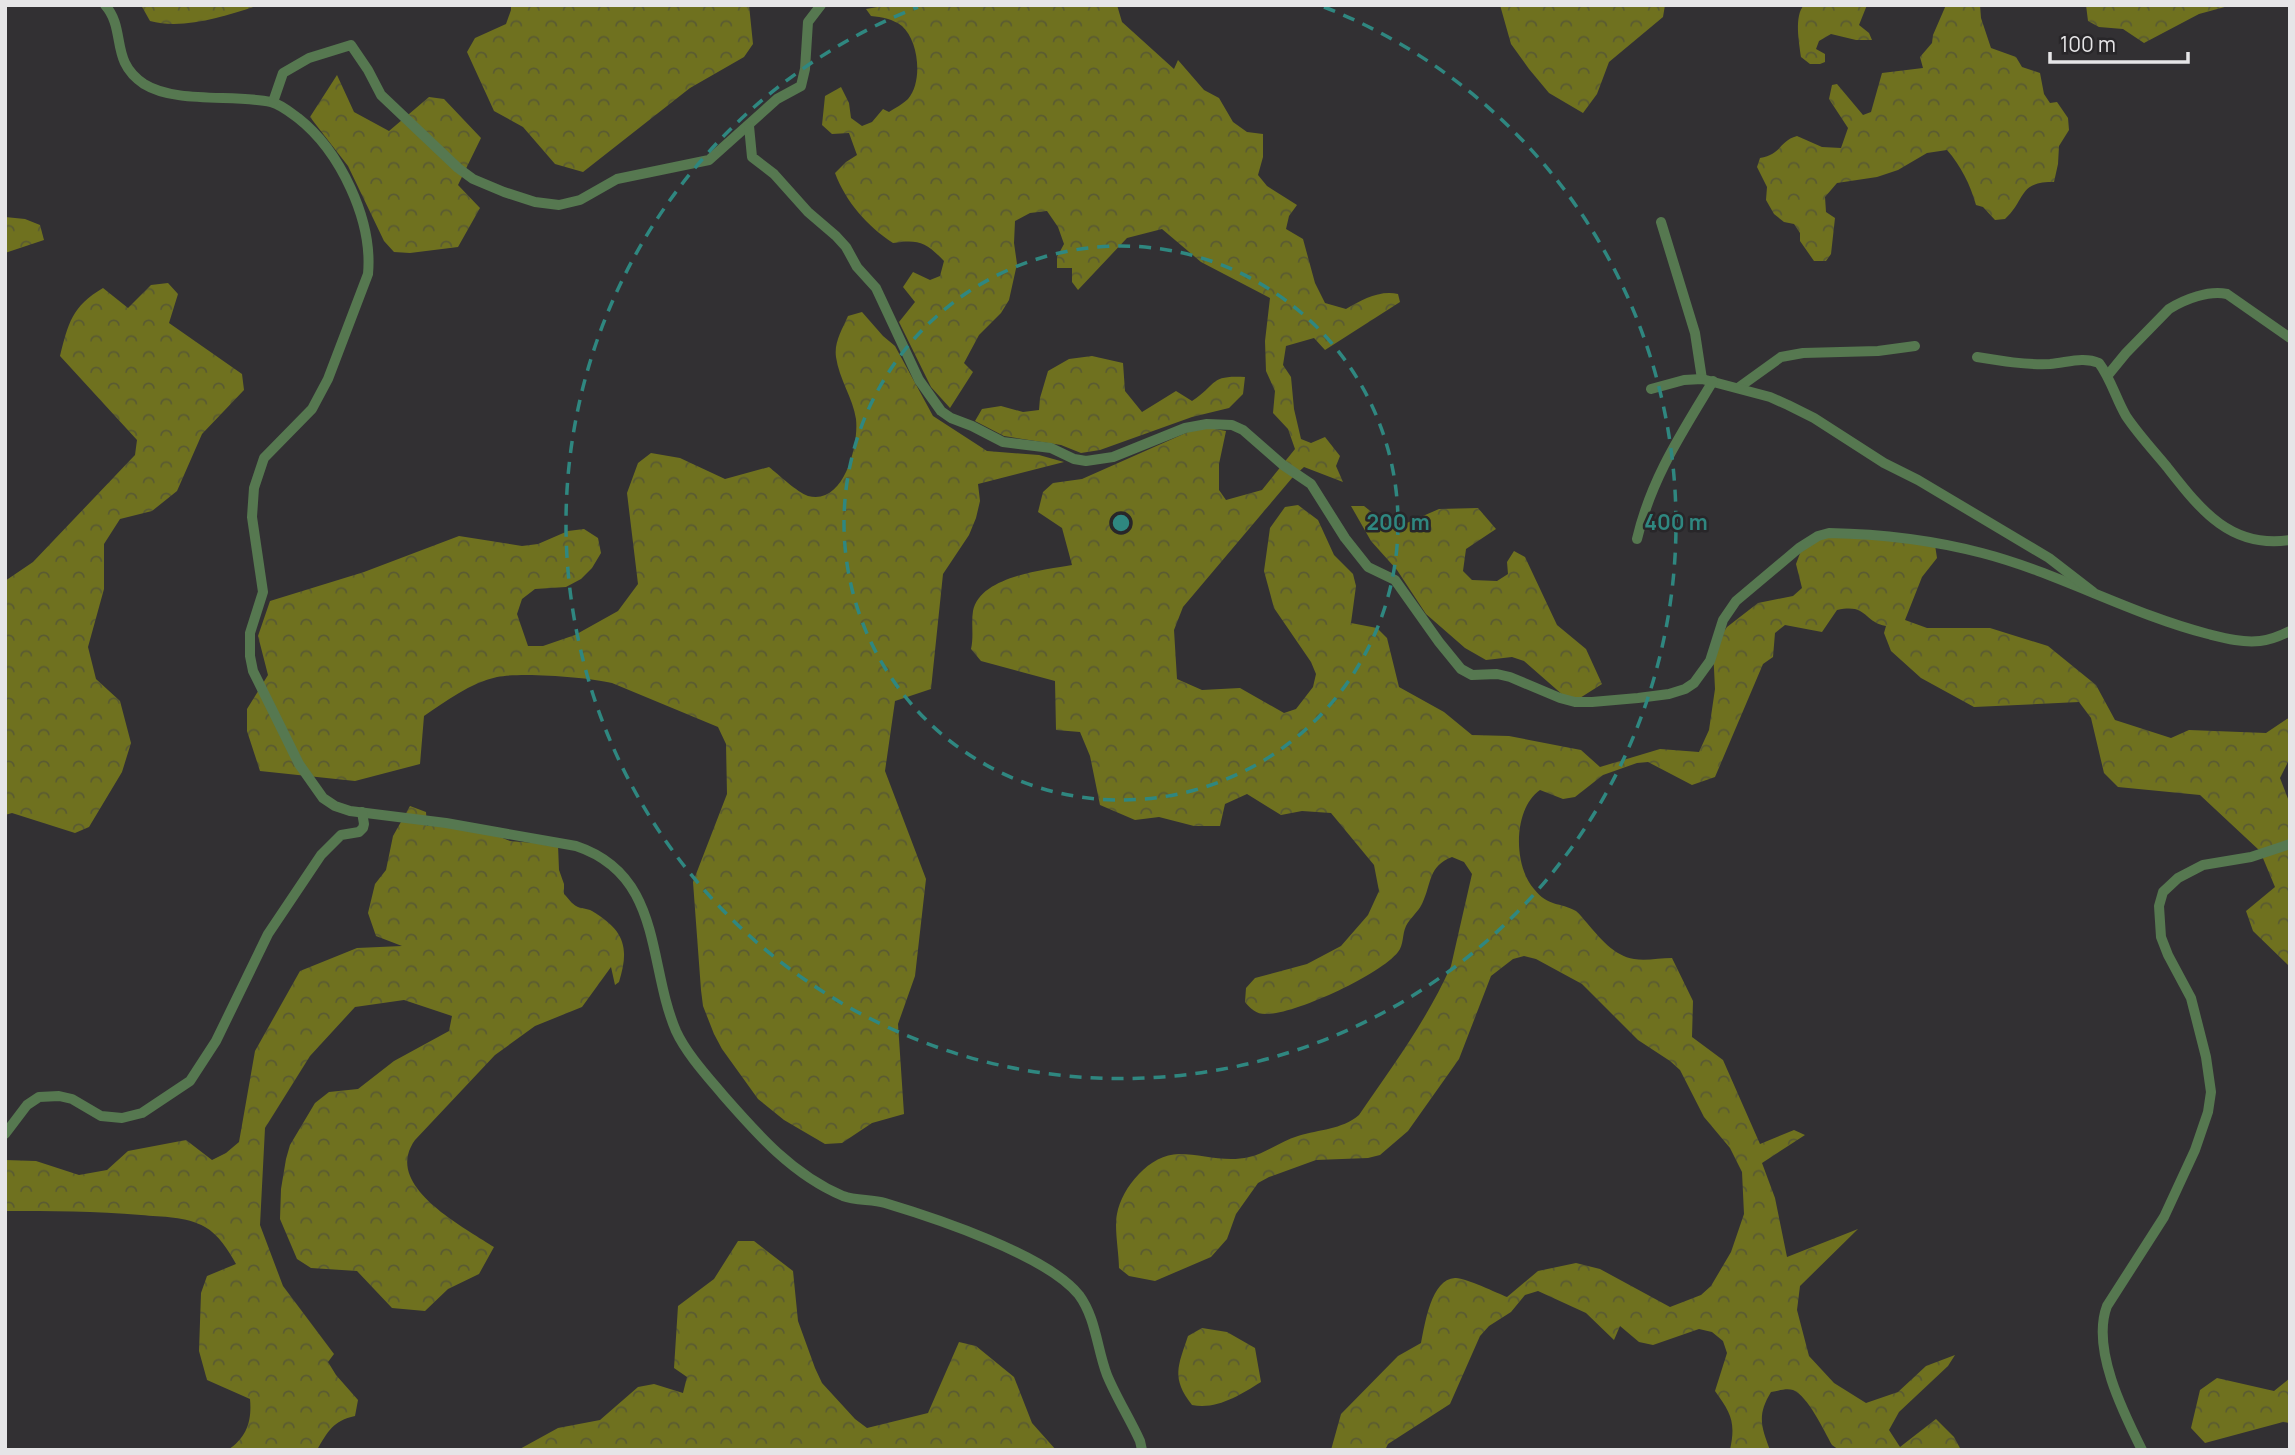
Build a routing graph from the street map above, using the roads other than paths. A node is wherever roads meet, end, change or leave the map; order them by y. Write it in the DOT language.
graph roads {
  1 [pos="105,5"];
  2 [pos="821,5"];
  3 [pos="273,102"];
  4 [pos="749,126"];
  5 [pos="1661,222"];
  6 [pos="2290,338"];
  7 [pos="1915,346"];
  8 [pos="1978,357"];
  9 [pos="2108,375"];
  10 [pos="1707,380"];
  11 [pos="1738,388"];
  12 [pos="1651,389"];
  13 [pos="1637,540"];
  14 [pos="2290,540"];
  15 [pos="2096,594"];
  16 [pos="2290,631"];
  17 [pos="362,812"];
  18 [pos="2290,845"];
  19 [pos="5,1133"];
  20 [pos="1142,1450"];
  21 [pos="2142,1450"];
  1 -- 3 [label="street"];
  2 -- 4 [label="street"];
  3 -- 4 [label="street"];
  3 -- 17 [label="street"];
  4 -- 15 [label="street"];
  5 -- 10 [label="street"];
  6 -- 9 [label="street"];
  7 -- 11 [label="street"];
  8 -- 9 [label="street"];
  9 -- 14 [label="street"];
  10 -- 11 [label="street"];
  10 -- 12 [label="street"];
  10 -- 13 [label="street"];
  11 -- 15 [label="street"];
  15 -- 16 [label="street"];
  17 -- 19 [label="street"];
  17 -- 20 [label="street"];
  18 -- 21 [label="street"];
}
